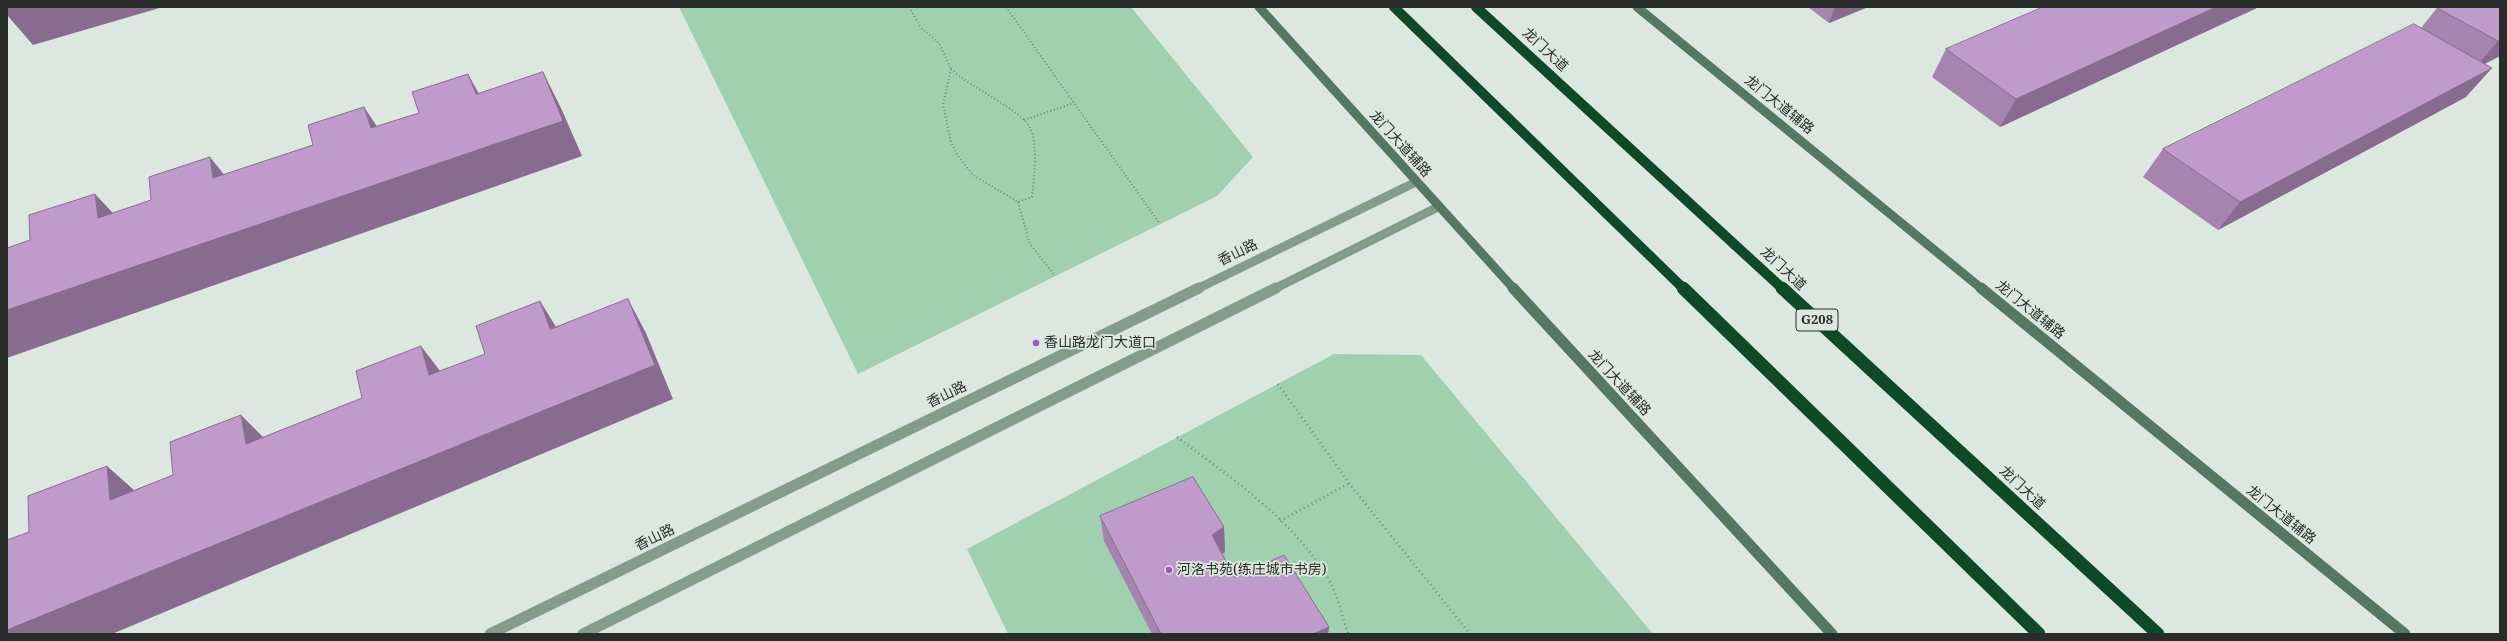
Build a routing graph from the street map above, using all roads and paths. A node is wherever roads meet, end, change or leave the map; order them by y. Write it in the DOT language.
graph roads {
  1 [pos="909,7"];
  2 [pos="1006,7"];
  3 [pos="1259,7"];
  4 [pos="1394,7"];
  5 [pos="1476,7"];
  6 [pos="1637,7"];
  7 [pos="951,69"];
  8 [pos="1074,104"];
  9 [pos="1024,120"];
  10 [pos="1416,182"];
  11 [pos="1018,202"];
  12 [pos="1438,207"];
  13 [pos="1160,224"];
  14 [pos="1055,276"];
  15 [pos="1278,384"];
  16 [pos="1177,437"];
  17 [pos="1350,483"];
  18 [pos="1280,521"];
  19 [pos="490,634"];
  20 [pos="583,634"];
  21 [pos="1348,634"];
  22 [pos="1470,634"];
  23 [pos="1832,634"];
  24 [pos="2039,634"];
  25 [pos="2158,634"];
  26 [pos="2405,634"];
  1 -- 7 [label="path"];
  2 -- 8 [label="path"];
  3 -- 10 [label="main road, 龙门大道辅路"];
  4 -- 24 [label="highway"];
  5 -- 25 [label="highway, 龙门大道 / G208"];
  6 -- 26 [label="main road, 龙门大道辅路"];
  7 -- 9 [label="path"];
  7 -- 11 [label="path"];
  8 -- 9 [label="path"];
  8 -- 13 [label="path"];
  9 -- 11 [label="path"];
  10 -- 12 [label="main road, 龙门大道辅路"];
  10 -- 19 [label="street, 香山路"];
  11 -- 14 [label="path"];
  12 -- 20 [label="street"];
  12 -- 23 [label="main road, 龙门大道辅路"];
  15 -- 17 [label="path"];
  16 -- 18 [label="path"];
  17 -- 18 [label="path"];
  17 -- 22 [label="path"];
  18 -- 21 [label="path"];
}
